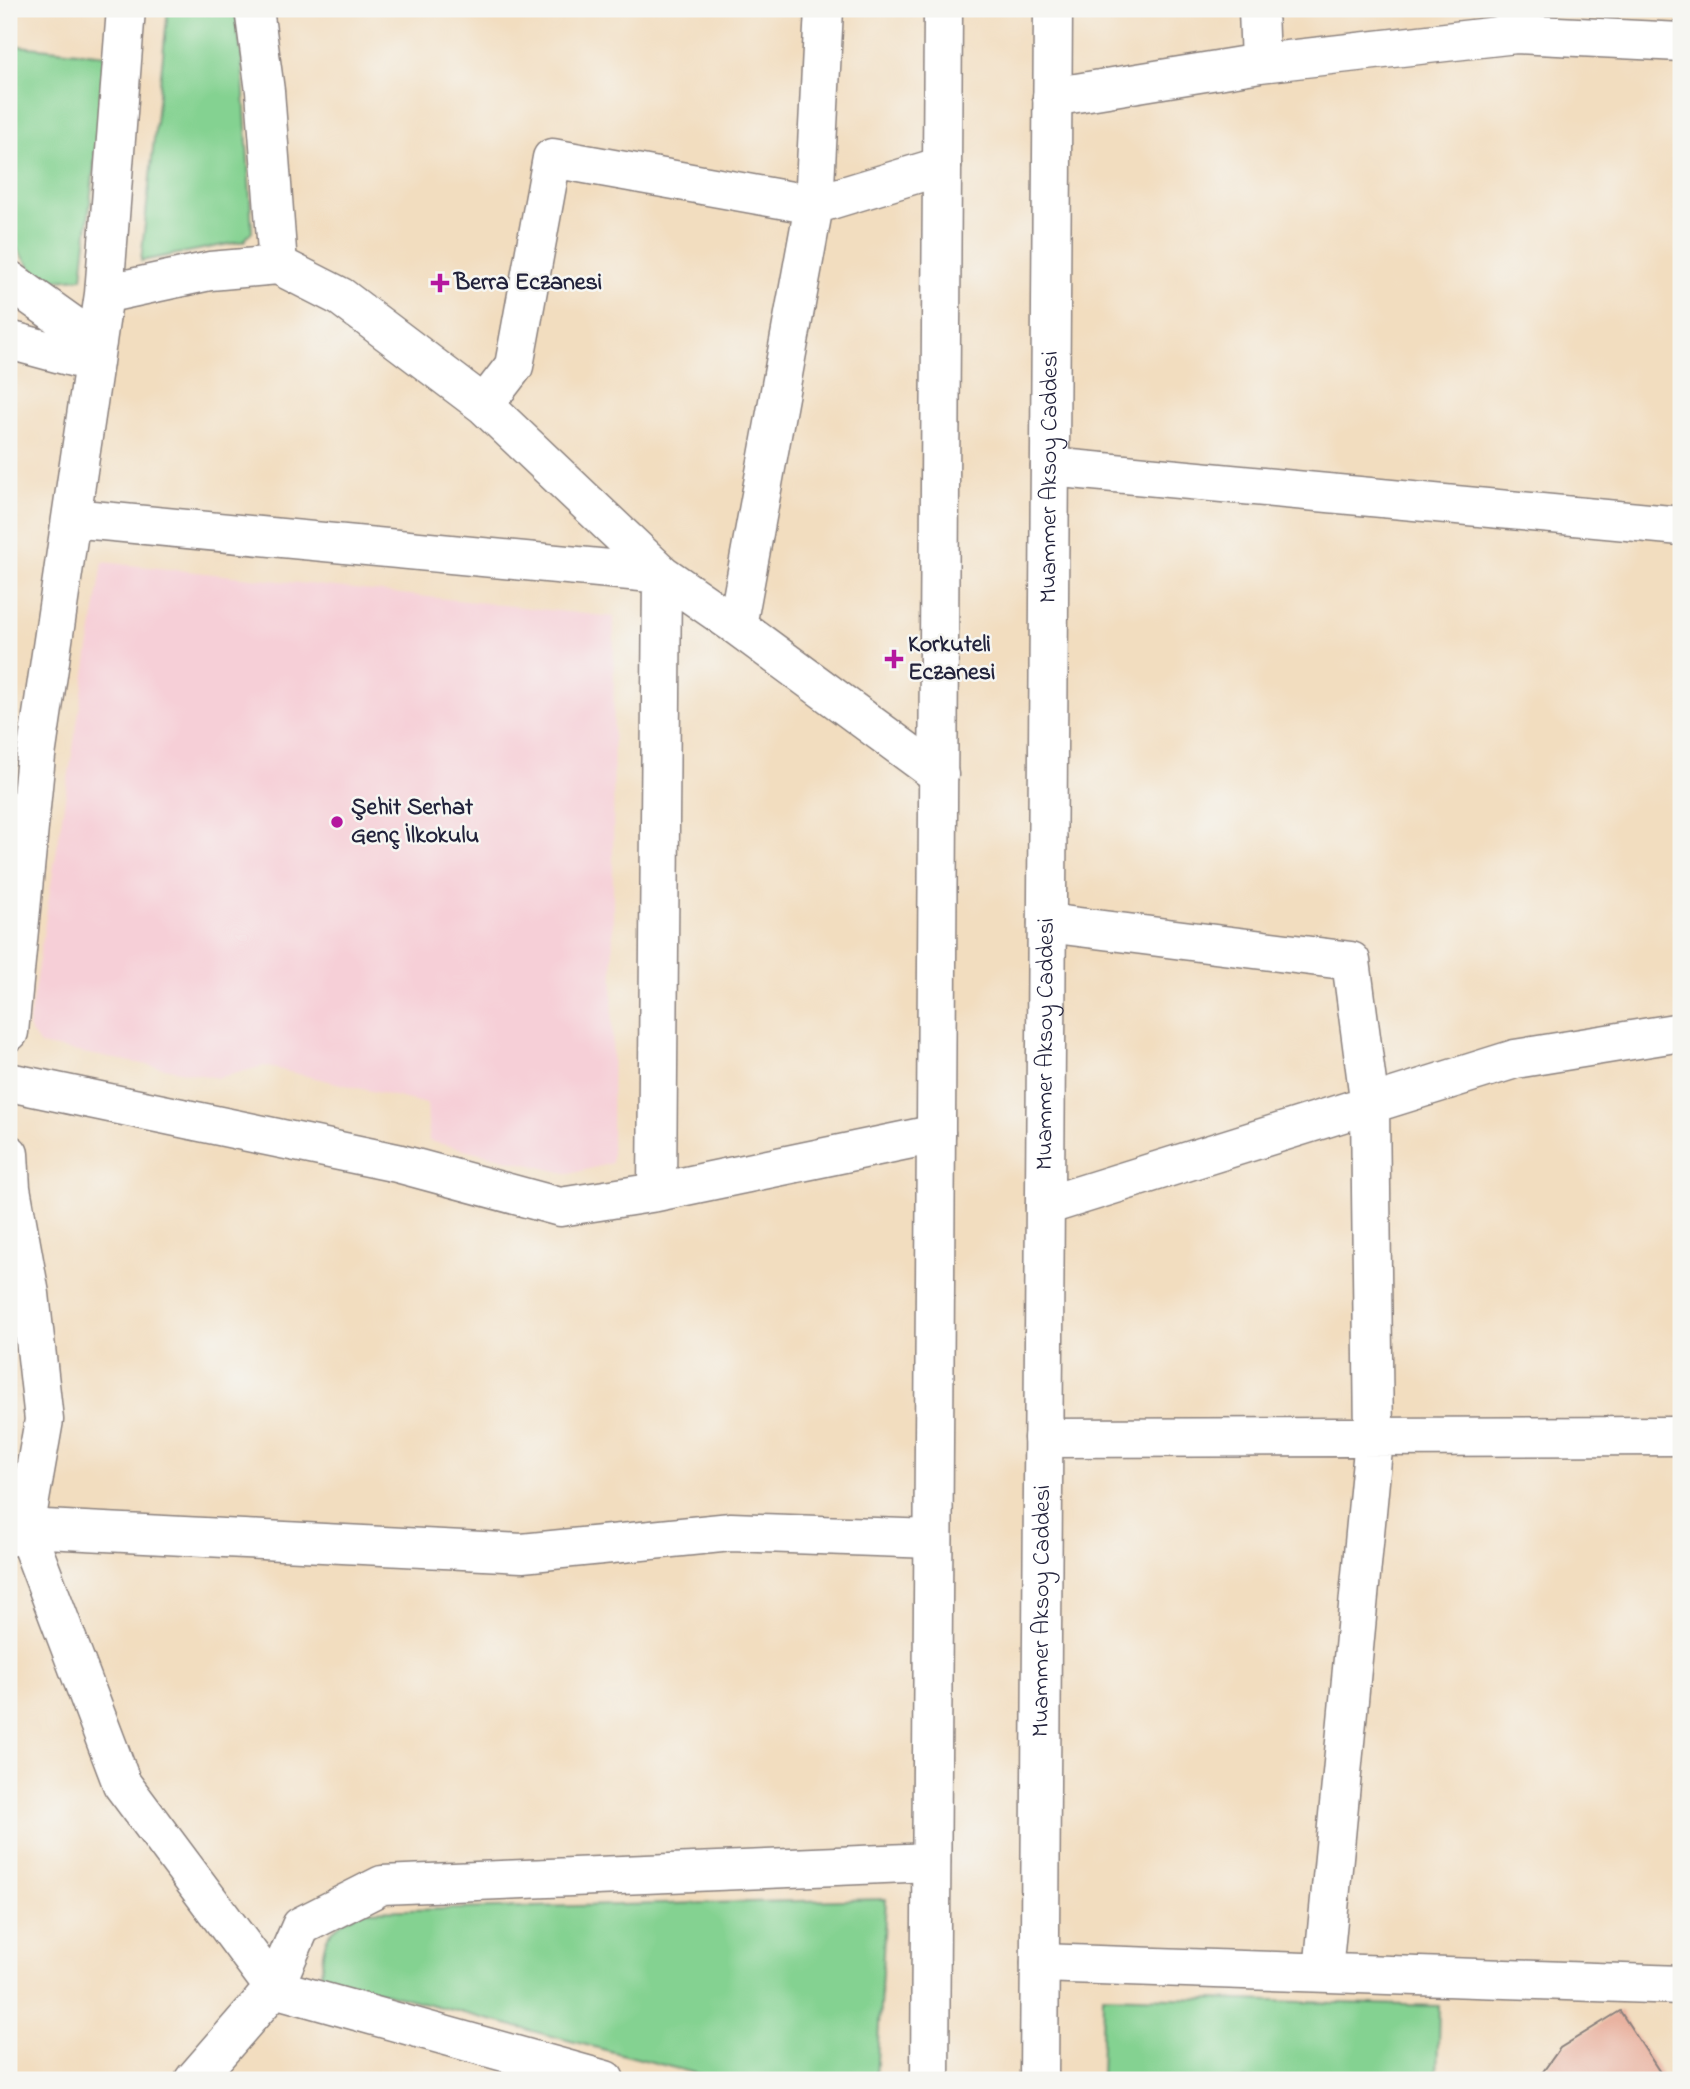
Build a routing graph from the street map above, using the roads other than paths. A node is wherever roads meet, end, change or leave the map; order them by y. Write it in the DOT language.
graph roads {
  1 [pos="126,9"];
  2 [pos="254,9"];
  3 [pos="824,9"];
  4 [pos="943,9"];
  5 [pos="1053,9"];
  6 [pos="1258,9"];
  7 [pos="1515,22"];
  8 [pos="1681,43"];
  9 [pos="1260,63"];
  10 [pos="1052,97"];
  11 [pos="942,166"];
  12 [pos="814,205"];
  13 [pos="278,265"];
  14 [pos="9,280"];
  15 [pos="104,294"];
  16 [pos="9,340"];
  17 [pos="95,353"];
  18 [pos="484,405"];
  19 [pos="1050,467"];
  20 [pos="71,518"];
  21 [pos="1681,526"];
  22 [pos="662,574"];
  23 [pos="737,626"];
  24 [pos="22,756"];
  25 [pos="939,775"];
  26 [pos="1047,923"];
  27 [pos="9,1032"];
  28 [pos="1681,1032"];
  29 [pos="9,1082"];
  30 [pos="1370,1106"];
  31 [pos="936,1134"];
  32 [pos="9,1154"];
  33 [pos="657,1192"];
  34 [pos="1045,1206"];
  35 [pos="1681,1436"];
  36 [pos="1044,1438"];
  37 [pos="1374,1438"];
  38 [pos="14,1529"];
  39 [pos="933,1539"];
  40 [pos="931,1863"];
  41 [pos="1040,1963"];
  42 [pos="1323,1972"];
  43 [pos="1681,1985"];
  44 [pos="274,1988"];
  45 [pos="194,2080"];
  46 [pos="605,2080"];
  47 [pos="930,2080"];
  48 [pos="1039,2080"];
  1 -- 15 [label="street"];
  2 -- 13 [label="street"];
  3 -- 12 [label="street"];
  4 -- 11 [label="street"];
  5 -- 10 [label="street, Muammer Aksoy Caddesi"];
  6 -- 9 [label="street"];
  7 -- 8 [label="street"];
  7 -- 9 [label="street"];
  9 -- 10 [label="street"];
  10 -- 19 [label="street, Muammer Aksoy Caddesi"];
  11 -- 12 [label="street"];
  11 -- 25 [label="street"];
  12 -- 18 [label="street"];
  12 -- 23 [label="street"];
  13 -- 15 [label="street"];
  13 -- 18 [label="street"];
  14 -- 17 [label="street"];
  15 -- 17 [label="street"];
  16 -- 17 [label="street"];
  17 -- 20 [label="street"];
  18 -- 22 [label="street"];
  19 -- 21 [label="street"];
  19 -- 26 [label="street, Muammer Aksoy Caddesi"];
  20 -- 22 [label="street"];
  20 -- 24 [label="street"];
  22 -- 23 [label="street"];
  22 -- 33 [label="street"];
  23 -- 25 [label="street"];
  24 -- 27 [label="street"];
  25 -- 31 [label="street"];
  26 -- 30 [label="street"];
  26 -- 34 [label="street, Muammer Aksoy Caddesi"];
  28 -- 30 [label="street"];
  29 -- 33 [label="street"];
  30 -- 34 [label="street"];
  30 -- 37 [label="street"];
  31 -- 33 [label="street"];
  31 -- 39 [label="street"];
  32 -- 38 [label="street"];
  34 -- 36 [label="street, Muammer Aksoy Caddesi"];
  35 -- 37 [label="street"];
  36 -- 37 [label="street"];
  36 -- 41 [label="street, Muammer Aksoy Caddesi"];
  37 -- 42 [label="street"];
  38 -- 39 [label="street"];
  38 -- 44 [label="street"];
  39 -- 40 [label="street"];
  40 -- 44 [label="street"];
  40 -- 47 [label="street"];
  41 -- 42 [label="street"];
  41 -- 48 [label="street, Muammer Aksoy Caddesi"];
  42 -- 43 [label="street"];
  44 -- 45 [label="street"];
  44 -- 46 [label="street"];
}
